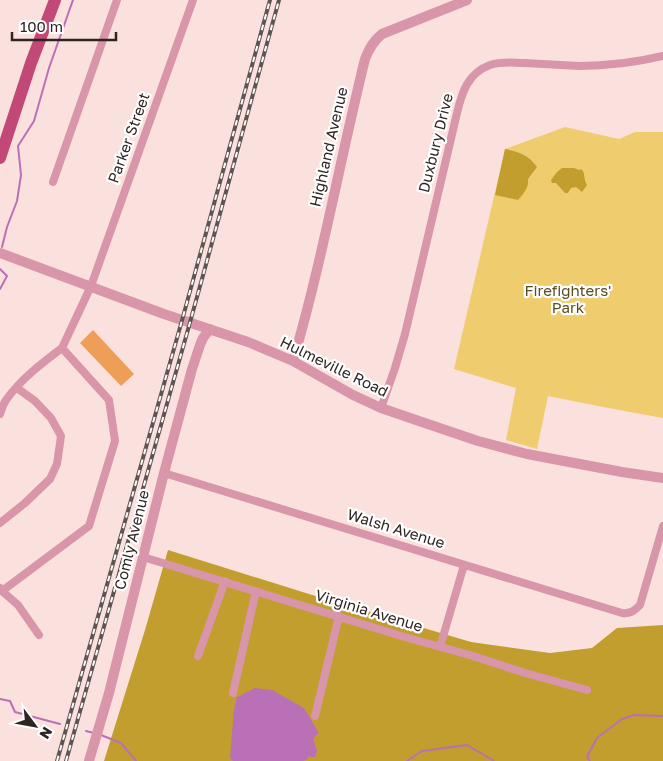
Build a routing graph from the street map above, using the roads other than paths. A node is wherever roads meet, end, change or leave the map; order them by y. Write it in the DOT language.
graph roads {
  1 [pos="55,0"];
  2 [pos="117,0"];
  3 [pos="193,0"];
  4 [pos="467,0"];
  5 [pos="663,56"];
  6 [pos="0,158"];
  7 [pos="52,182"];
  8 [pos="0,253"];
  9 [pos="91,286"];
  10 [pos="210,329"];
  11 [pos="62,348"];
  12 [pos="293,361"];
  13 [pos="17,388"];
  14 [pos="381,408"];
  15 [pos="0,414"];
  16 [pos="164,473"];
  17 [pos="663,478"];
  18 [pos="0,523"];
  19 [pos="663,526"];
  20 [pos="143,557"];
  21 [pos="464,565"];
  22 [pos="225,581"];
  23 [pos="1,589"];
  24 [pos="256,591"];
  25 [pos="339,616"];
  26 [pos="39,635"];
  27 [pos="440,647"];
  28 [pos="198,656"];
  29 [pos="587,690"];
  30 [pos="233,693"];
  31 [pos="315,716"];
  32 [pos="89,761"];
  1 -- 6 [label="main road"];
  2 -- 7 [label="street"];
  3 -- 9 [label="street, Parker Street"];
  4 -- 12 [label="street, Highland Avenue"];
  5 -- 14 [label="street, Duxbury Drive"];
  8 -- 9 [label="street, Hulmeville Road"];
  9 -- 10 [label="street, Hulmeville Road"];
  9 -- 11 [label="street, Parker Street"];
  10 -- 12 [label="street, Hulmeville Road"];
  10 -- 16 [label="street, Comly Avenue"];
  11 -- 13 [label="street"];
  11 -- 23 [label="street"];
  12 -- 14 [label="street, Hulmeville Road"];
  13 -- 15 [label="street"];
  13 -- 18 [label="street"];
  14 -- 17 [label="street, Hulmeville Road"];
  16 -- 20 [label="street, Comly Avenue"];
  16 -- 21 [label="street, Walsh Avenue"];
  19 -- 21 [label="street, Walsh Avenue"];
  20 -- 22 [label="street, Virginia Avenue"];
  20 -- 32 [label="street, Comly Avenue"];
  21 -- 27 [label="street"];
  22 -- 24 [label="street, Virginia Avenue"];
  22 -- 28 [label="street"];
  23 -- 26 [label="street"];
  24 -- 25 [label="street, Virginia Avenue"];
  24 -- 30 [label="street"];
  25 -- 27 [label="street, Virginia Avenue"];
  25 -- 31 [label="street"];
  27 -- 29 [label="street, Virginia Avenue"];
}
